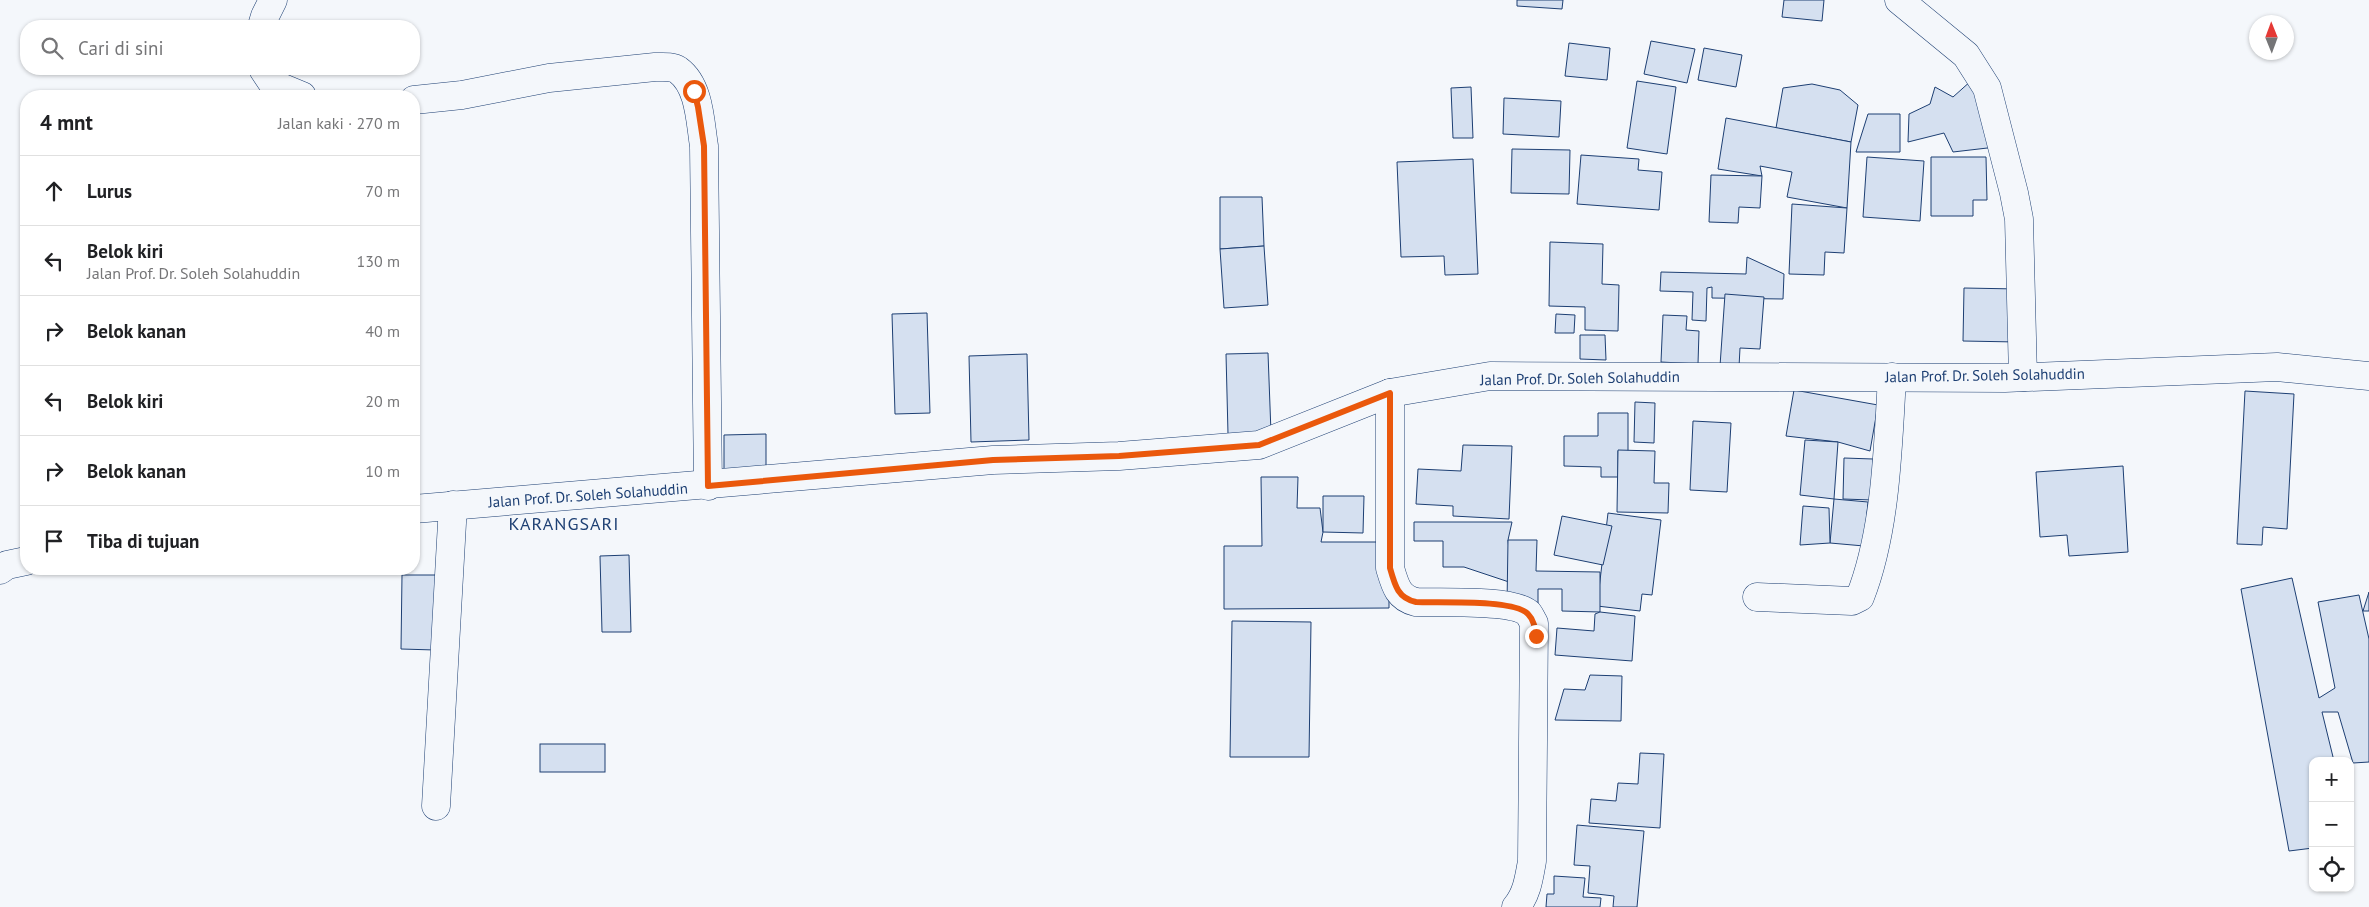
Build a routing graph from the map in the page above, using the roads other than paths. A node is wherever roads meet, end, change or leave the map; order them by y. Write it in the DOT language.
graph roads {
  1 [pos="273,0"];
  2 [pos="1899,0"];
  3 [pos="264,20"];
  4 [pos="267,75"];
  5 [pos="288,90"];
  6 [pos="420,99"];
  7 [pos="2369,376"];
  8 [pos="1892,377"];
  9 [pos="2023,377"];
  10 [pos="1390,393"];
  11 [pos="708,486"];
  12 [pos="453,505"];
  13 [pos="420,508"];
  14 [pos="20,562"];
  15 [pos="0,570"];
  16 [pos="1757,597"];
  17 [pos="436,806"];
  18 [pos="1516,907"];
  1 -- 3 [label="street"];
  2 -- 9 [label="street"];
  4 -- 5 [label="street"];
  6 -- 11 [label="street"];
  7 -- 9 [label="street, Jalan Prof. Dr. Soleh Solahuddin"];
  8 -- 9 [label="street, Jalan Prof. Dr. Soleh Solahuddin"];
  8 -- 10 [label="street, Jalan Prof. Dr. Soleh Solahuddin"];
  8 -- 16 [label="street"];
  10 -- 11 [label="street, Jalan Prof. Dr. Soleh Solahuddin"];
  10 -- 18 [label="street"];
  11 -- 12 [label="street, Jalan Prof. Dr. Soleh Solahuddin"];
  12 -- 13 [label="street, Jalan Prof. Dr. Soleh Solahuddin"];
  12 -- 17 [label="street"];
  14 -- 15 [label="street"];
}
